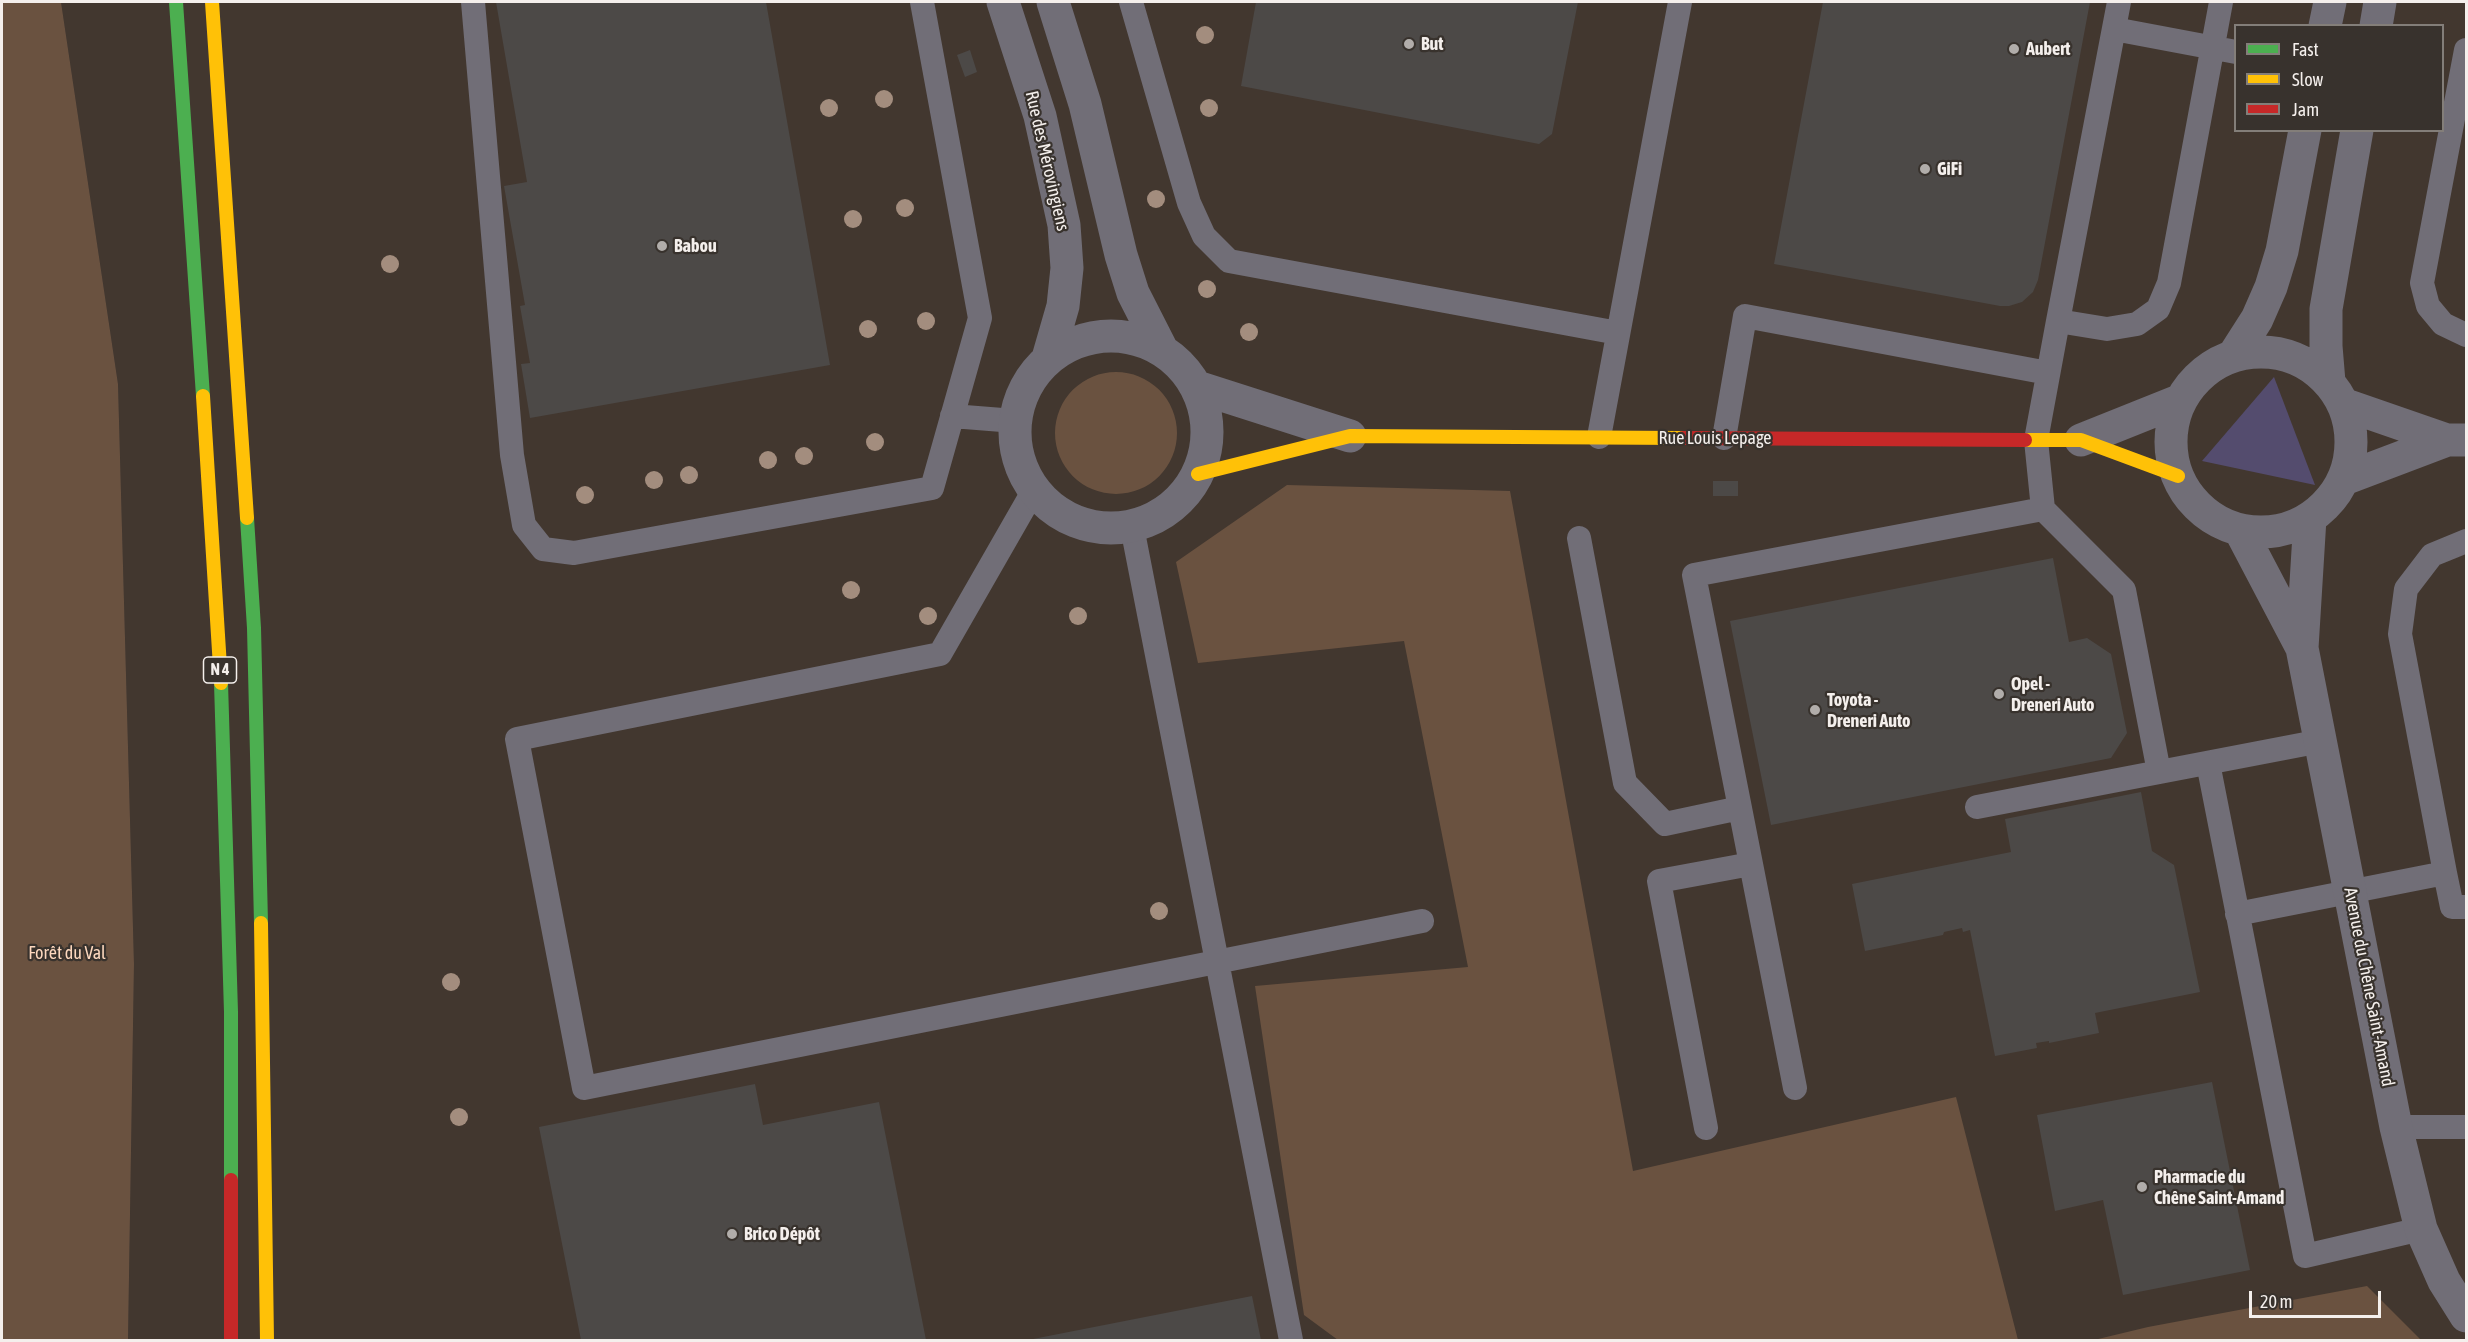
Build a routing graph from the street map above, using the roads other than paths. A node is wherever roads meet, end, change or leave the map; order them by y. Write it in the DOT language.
graph roads {
  1 [pos="176,2"];
  2 [pos="212,2"];
  3 [pos="473,2"];
  4 [pos="922,2"];
  5 [pos="1003,2"];
  6 [pos="1053,2"];
  7 [pos="1131,2"];
  8 [pos="1680,2"];
  9 [pos="2119,2"];
  10 [pos="2221,2"];
  11 [pos="2330,2"];
  12 [pos="2380,2"];
  13 [pos="2325,24"];
  14 [pos="2376,24"];
  15 [pos="2114,29"];
  16 [pos="2224,50"];
  17 [pos="2466,50"];
  18 [pos="2456,87"];
  19 [pos="2305,132"];
  20 [pos="2356,132"];
  21 [pos="2058,321"];
  22 [pos="1618,333"];
  23 [pos="2466,335"];
  24 [pos="1162,350"];
  25 [pos="2234,355"];
  26 [pos="1048,358"];
  27 [pos="2049,373"];
  28 [pos="1197,387"];
  29 [pos="2336,393"];
  30 [pos="2181,400"];
  31 [pos="952,416"];
  32 [pos="1015,421"];
  33 [pos="1350,436"];
  34 [pos="1599,437"];
  35 [pos="1724,438"];
  36 [pos="2036,440"];
  37 [pos="2081,440"];
  38 [pos="2457,440"];
  39 [pos="1198,474"];
  40 [pos="2178,476"];
  41 [pos="2344,479"];
  42 [pos="1034,490"];
  43 [pos="2043,509"];
  44 [pos="2310,518"];
  45 [pos="1132,527"];
  46 [pos="2240,530"];
  47 [pos="1578,538"];
  48 [pos="2466,542"];
  49 [pos="2302,648"];
  50 [pos="2321,741"];
  51 [pos="2208,763"];
  52 [pos="2160,772"];
  53 [pos="1977,807"];
  54 [pos="1740,808"];
  55 [pos="1751,864"];
  56 [pos="2445,873"];
  57 [pos="2351,892"];
  58 [pos="2466,907"];
  59 [pos="2237,914"];
  60 [pos="1422,921"];
  61 [pos="1217,963"];
  62 [pos="1795,1088"];
  63 [pos="2396,1127"];
  64 [pos="2466,1127"];
  65 [pos="1706,1128"];
  66 [pos="2421,1229"];
  67 [pos="2466,1316"];
  68 [pos="231,1341"];
  69 [pos="267,1341"];
  70 [pos="1291,1341"];
  1 -- 68 [label="main road, N 4"];
  2 -- 69 [label="main road, N 4"];
  3 -- 31 [label="lane"];
  4 -- 31 [label="lane"];
  5 -- 26 [label="street, Rue des Mérovingiens"];
  6 -- 24 [label="street"];
  7 -- 22 [label="lane"];
  8 -- 22 [label="lane"];
  9 -- 15 [label="lane"];
  10 -- 16 [label="lane"];
  11 -- 13 [label="street"];
  12 -- 14 [label="street"];
  15 -- 16 [label="lane"];
  15 -- 21 [label="lane"];
  16 -- 21 [label="lane"];
  17 -- 18 [label="lane"];
  18 -- 23 [label="lane"];
  19 -- 25 [label="street"];
  20 -- 29 [label="street"];
  21 -- 27 [label="lane"];
  22 -- 34 [label="lane"];
  24 -- 26 [label="street"];
  24 -- 28 [label="street"];
  25 -- 29 [label="street"];
  25 -- 30 [label="street"];
  26 -- 32 [label="street"];
  27 -- 35 [label="lane"];
  27 -- 36 [label="lane"];
  28 -- 33 [label="street, Rue Louis Lepage"];
  28 -- 39 [label="street"];
  29 -- 38 [label="street"];
  29 -- 41 [label="street"];
  30 -- 37 [label="street, Rue Louis Lepage"];
  30 -- 40 [label="street"];
  31 -- 32 [label="lane"];
  32 -- 42 [label="street"];
  33 -- 34 [label="main road, Rue Louis Lepage"];
  33 -- 39 [label="main road, Rue Louis Lepage"];
  34 -- 35 [label="main road, Rue Louis Lepage"];
  35 -- 36 [label="main road, Rue Louis Lepage"];
  36 -- 37 [label="main road, Rue Louis Lepage"];
  36 -- 43 [label="lane"];
  37 -- 40 [label="main road, Rue Louis Lepage"];
  38 -- 41 [label="street"];
  39 -- 45 [label="street"];
  40 -- 46 [label="street"];
  41 -- 44 [label="street"];
  42 -- 45 [label="street"];
  42 -- 61 [label="lane"];
  43 -- 52 [label="lane"];
  43 -- 54 [label="lane"];
  44 -- 46 [label="street"];
  44 -- 49 [label="street, Avenue du Chêne Saint-Amand"];
  45 -- 61 [label="lane"];
  46 -- 49 [label="street, Avenue du Chêne Saint-Amand"];
  47 -- 54 [label="lane"];
  48 -- 56 [label="lane"];
  49 -- 50 [label="street, Avenue du Chêne Saint-Amand"];
  50 -- 51 [label="lane"];
  50 -- 57 [label="street, Avenue du Chêne Saint-Amand"];
  51 -- 52 [label="lane"];
  51 -- 59 [label="lane"];
  52 -- 53 [label="lane"];
  54 -- 55 [label="lane"];
  55 -- 62 [label="lane"];
  55 -- 65 [label="lane"];
  56 -- 57 [label="lane"];
  56 -- 58 [label="lane"];
  57 -- 59 [label="lane"];
  57 -- 63 [label="street, Avenue du Chêne Saint-Amand"];
  59 -- 66 [label="lane"];
  60 -- 61 [label="lane"];
  61 -- 70 [label="lane"];
  63 -- 64 [label="lane"];
  63 -- 66 [label="street, Avenue du Chêne Saint-Amand"];
  66 -- 67 [label="street, Avenue du Chêne Saint-Amand"];
}
